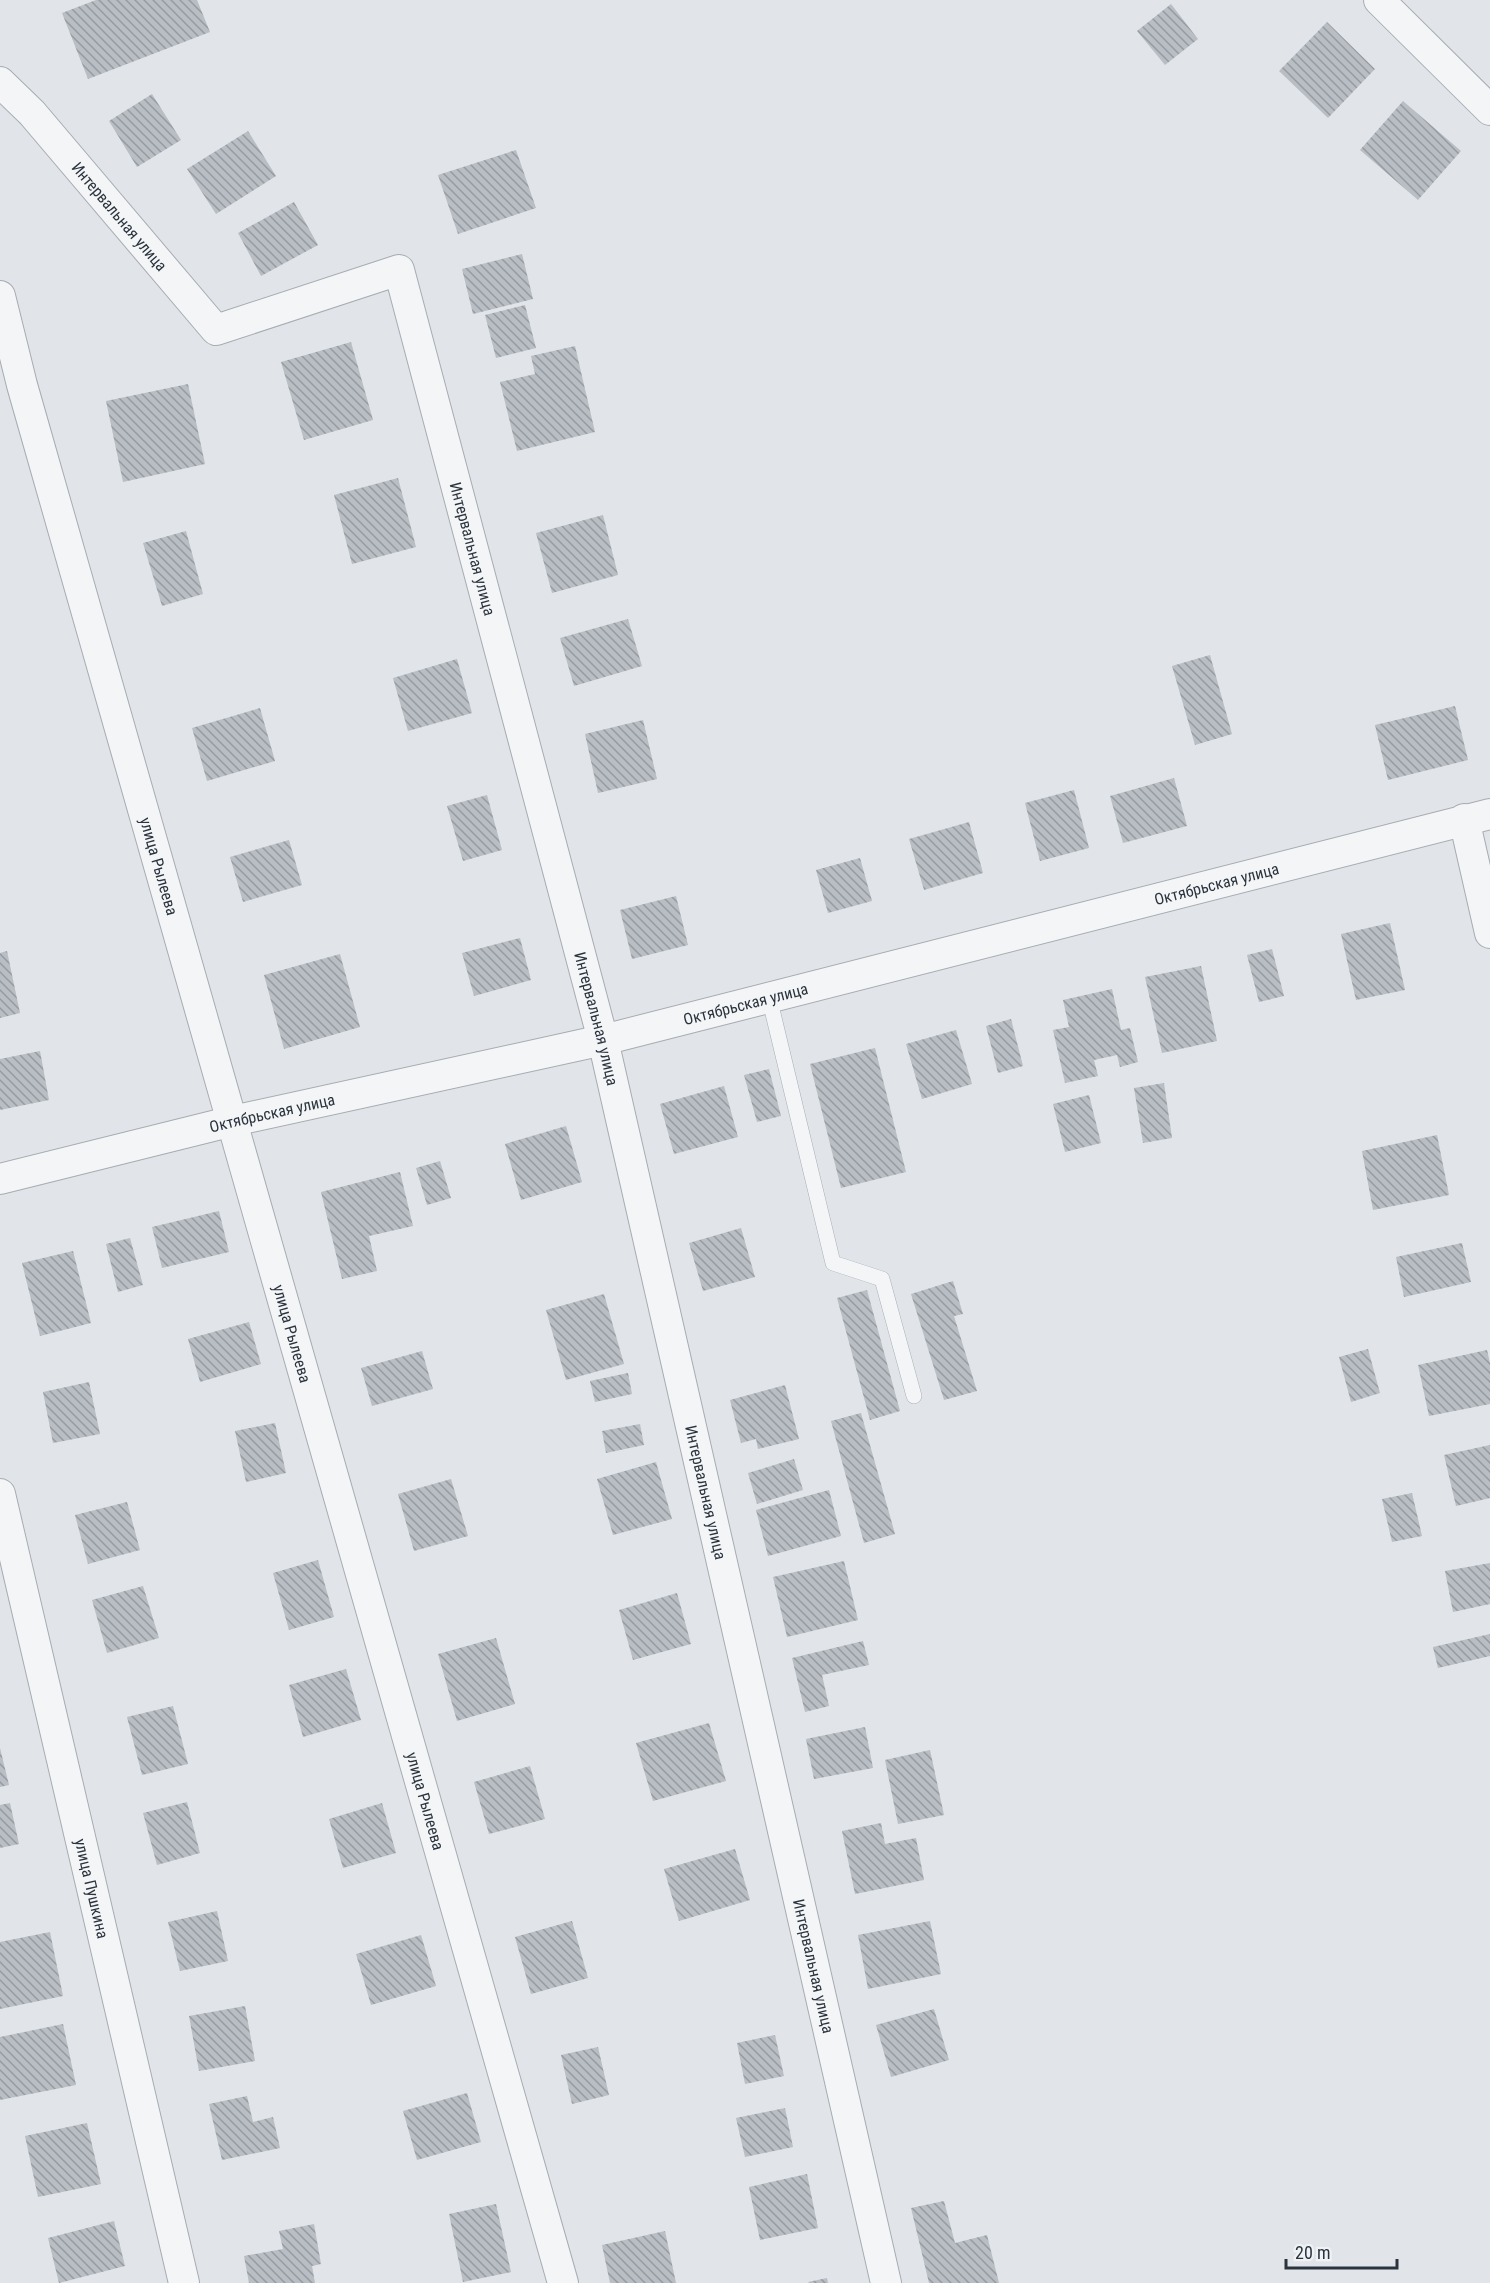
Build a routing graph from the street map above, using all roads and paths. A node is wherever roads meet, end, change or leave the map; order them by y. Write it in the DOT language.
graph roads {
  1 [pos="1378,0"];
  2 [pos="0,82"];
  3 [pos="1490,110"];
  4 [pos="0,296"];
  5 [pos="1477,817"];
  6 [pos="1490,933"];
  7 [pos="769,997"];
  8 [pos="603,1040"];
  9 [pos="232,1121"];
  10 [pos="0,1179"];
  11 [pos="914,1396"];
  12 [pos="0,1494"];
  13 [pos="184,2283"];
  14 [pos="563,2283"];
  15 [pos="886,2283"];
  1 -- 3 [label="street"];
  2 -- 8 [label="street, Интервальная улица"];
  4 -- 9 [label="street, улица Рылеева"];
  5 -- 6 [label="street"];
  5 -- 7 [label="street, Октябрьская улица"];
  7 -- 8 [label="street, Октябрьская улица"];
  7 -- 11 [label="lane"];
  8 -- 9 [label="street, Октябрьская улица"];
  8 -- 15 [label="street, Интервальная улица"];
  9 -- 10 [label="street, Октябрьская улица"];
  9 -- 14 [label="street, улица Рылеева"];
  12 -- 13 [label="street, улица Пушкина"];
}
